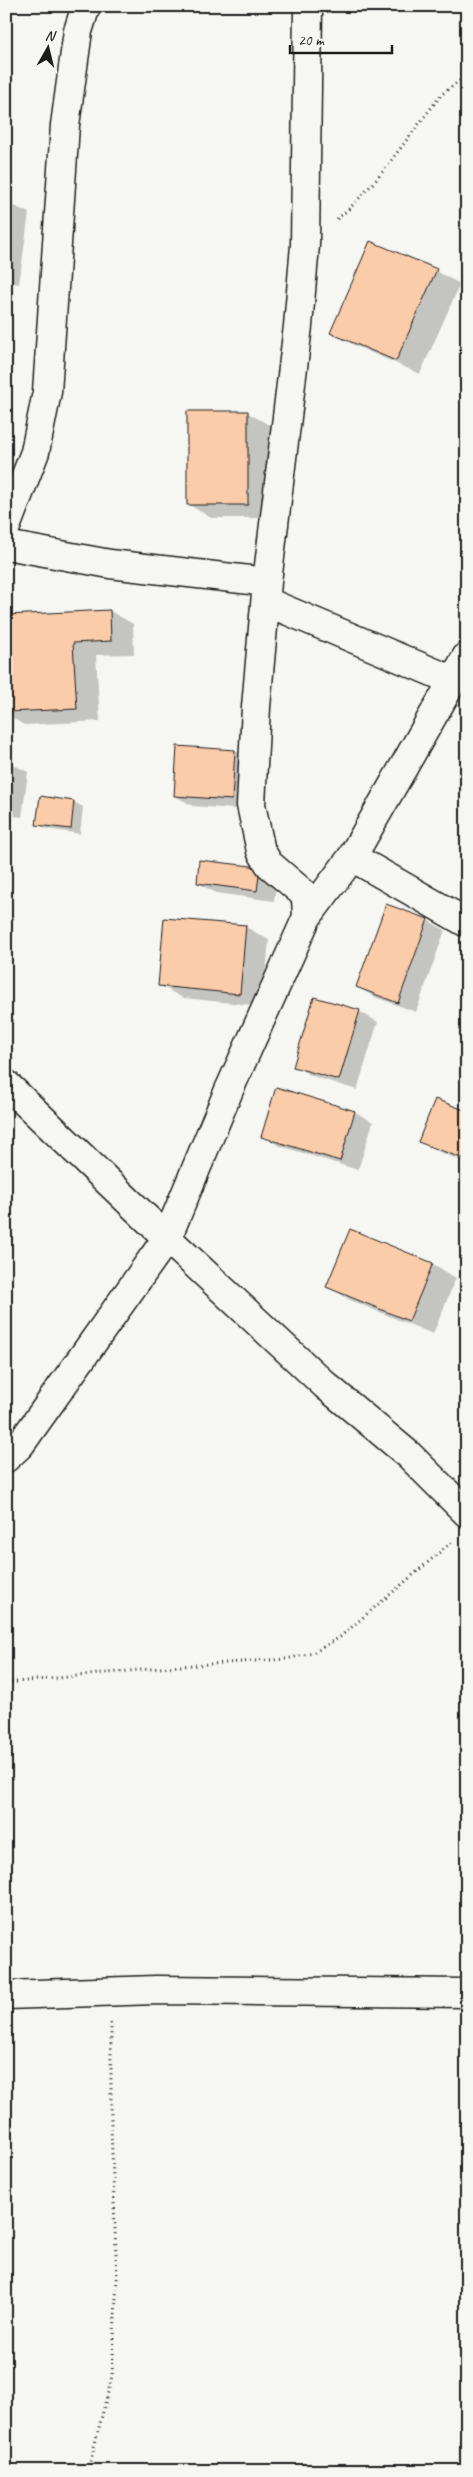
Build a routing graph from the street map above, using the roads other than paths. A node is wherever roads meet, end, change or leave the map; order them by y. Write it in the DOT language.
graph roads {
  1 [pos="86,6"];
  2 [pos="308,6"];
  3 [pos="6,527"];
  4 [pos="6,545"];
  5 [pos="267,592"];
  6 [pos="467,656"];
  7 [pos="454,681"];
  8 [pos="352,857"];
  9 [pos="307,917"];
  10 [pos="467,923"];
  11 [pos="6,1084"];
  12 [pos="167,1238"];
  13 [pos="6,1458"];
  14 [pos="463,1524"];
  15 [pos="467,1993"];
  16 [pos="6,1994"];
  1 -- 3 [label="street"];
  2 -- 5 [label="street"];
  4 -- 5 [label="street"];
  5 -- 7 [label="street"];
  5 -- 9 [label="street"];
  6 -- 7 [label="street"];
  7 -- 8 [label="street"];
  8 -- 9 [label="street"];
  8 -- 10 [label="street"];
  9 -- 12 [label="street"];
  11 -- 12 [label="street"];
  12 -- 13 [label="street"];
  12 -- 14 [label="street"];
  15 -- 16 [label="street"];
}
